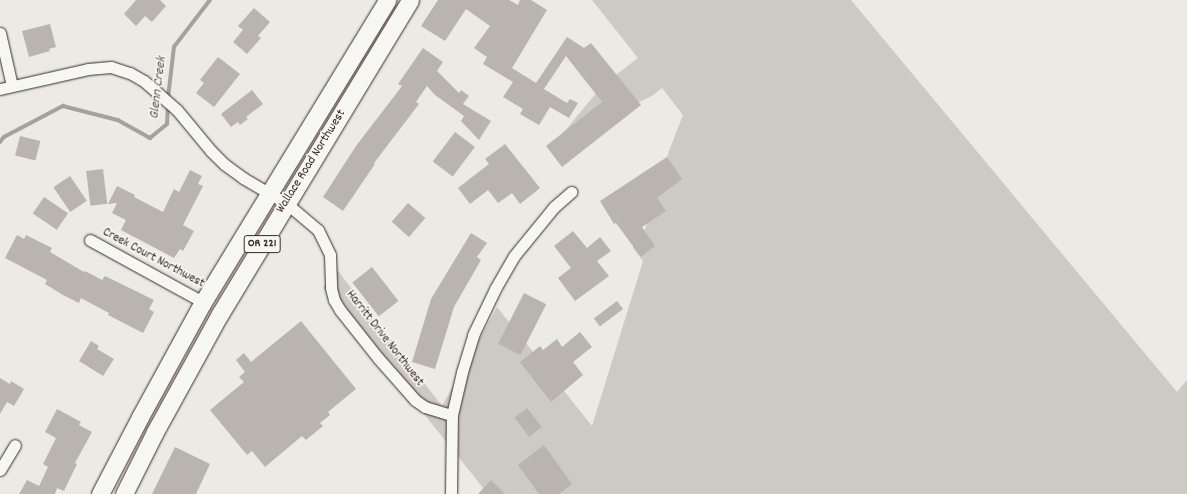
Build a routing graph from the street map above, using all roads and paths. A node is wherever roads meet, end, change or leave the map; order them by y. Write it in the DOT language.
graph roads {
  1 [pos="387,0"];
  2 [pos="410,0"];
  3 [pos="0,33"];
  4 [pos="12,86"];
  5 [pos="0,89"];
  6 [pos="571,192"];
  7 [pos="268,193"];
  8 [pos="286,203"];
  9 [pos="90,240"];
  10 [pos="203,302"];
  11 [pos="452,414"];
  12 [pos="15,445"];
  13 [pos="0,470"];
  14 [pos="100,494"];
  15 [pos="124,494"];
  16 [pos="451,494"];
  1 -- 7 [label="main road, Wallace Road Northwest / OR 221"];
  2 -- 8 [label="main road, Wallace Road Northwest / OR 221"];
  3 -- 4 [label="street"];
  4 -- 5 [label="street, Harritt Drive Northwest"];
  4 -- 7 [label="street, Harritt Drive Northwest"];
  6 -- 11 [label="street"];
  7 -- 8 [label="street, Harritt Drive Northwest"];
  7 -- 10 [label="main road, Wallace Road Northwest / OR 221"];
  8 -- 11 [label="street, Harritt Drive Northwest"];
  8 -- 15 [label="main road, Wallace Road Northwest / OR 221"];
  9 -- 10 [label="street, Creek Court Northwest"];
  10 -- 14 [label="main road, Wallace Road Northwest / OR 221"];
  11 -- 16 [label="street"];
  12 -- 13 [label="street"];
}
